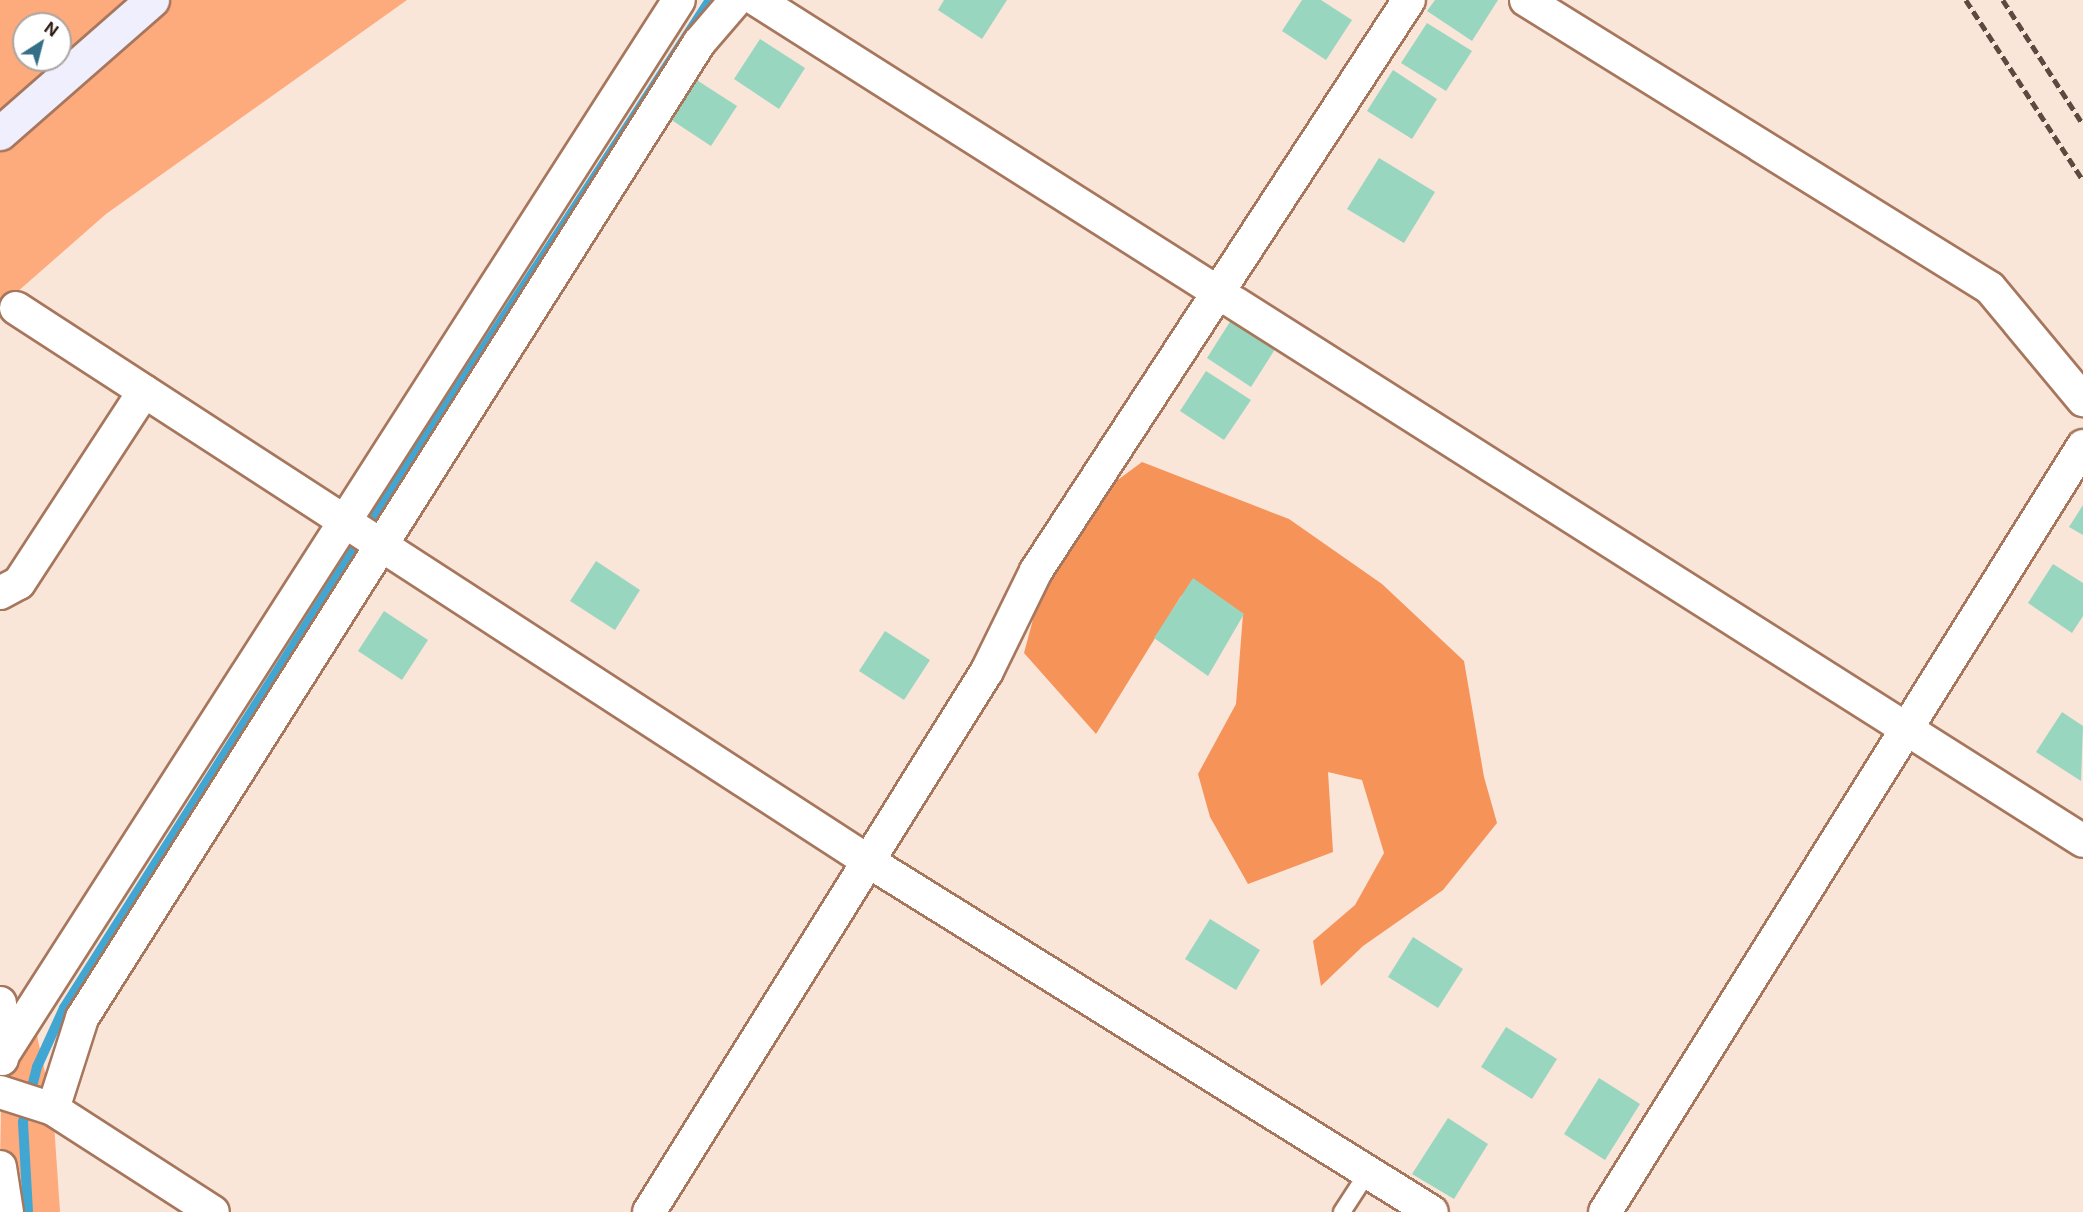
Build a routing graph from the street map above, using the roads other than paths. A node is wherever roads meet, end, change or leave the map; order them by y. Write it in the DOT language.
graph roads {
  1 [pos="152,0"];
  2 [pos="679,0"];
  3 [pos="736,0"];
  4 [pos="757,0"];
  5 [pos="1409,0"];
  6 [pos="1526,0"];
  7 [pos="0,133"];
  8 [pos="1217,295"];
  9 [pos="16,308"];
  10 [pos="144,392"];
  11 [pos="2083,400"];
  12 [pos="2083,446"];
  13 [pos="342,520"];
  14 [pos="383,547"];
  15 [pos="0,593"];
  16 [pos="1906,729"];
  17 [pos="2083,841"];
  18 [pos="868,861"];
  19 [pos="0,1003"];
  20 [pos="2,1056"];
  21 [pos="2,1092"];
  22 [pos="53,1109"];
  23 [pos="0,1167"];
  24 [pos="1368,1172"];
  25 [pos="7,1212"];
  26 [pos="213,1212"];
  27 [pos="649,1212"];
  28 [pos="1342,1212"];
  29 [pos="1432,1212"];
  30 [pos="1605,1212"];
  1 -- 7 [label="main road"];
  2 -- 13 [label="street"];
  3 -- 14 [label="street"];
  4 -- 8 [label="street"];
  5 -- 8 [label="street"];
  6 -- 11 [label="street"];
  8 -- 16 [label="street"];
  8 -- 18 [label="street"];
  9 -- 10 [label="street"];
  10 -- 13 [label="street"];
  10 -- 15 [label="street"];
  12 -- 16 [label="street"];
  13 -- 14 [label="street"];
  13 -- 20 [label="street"];
  14 -- 18 [label="street"];
  14 -- 22 [label="street"];
  16 -- 17 [label="street"];
  16 -- 30 [label="street"];
  18 -- 24 [label="street"];
  18 -- 27 [label="street"];
  19 -- 20 [label="street"];
  20 -- 21 [label="street"];
  21 -- 22 [label="street"];
  22 -- 26 [label="street"];
  23 -- 25 [label="street"];
  24 -- 28 [label="lane"];
  24 -- 29 [label="street"];
}
